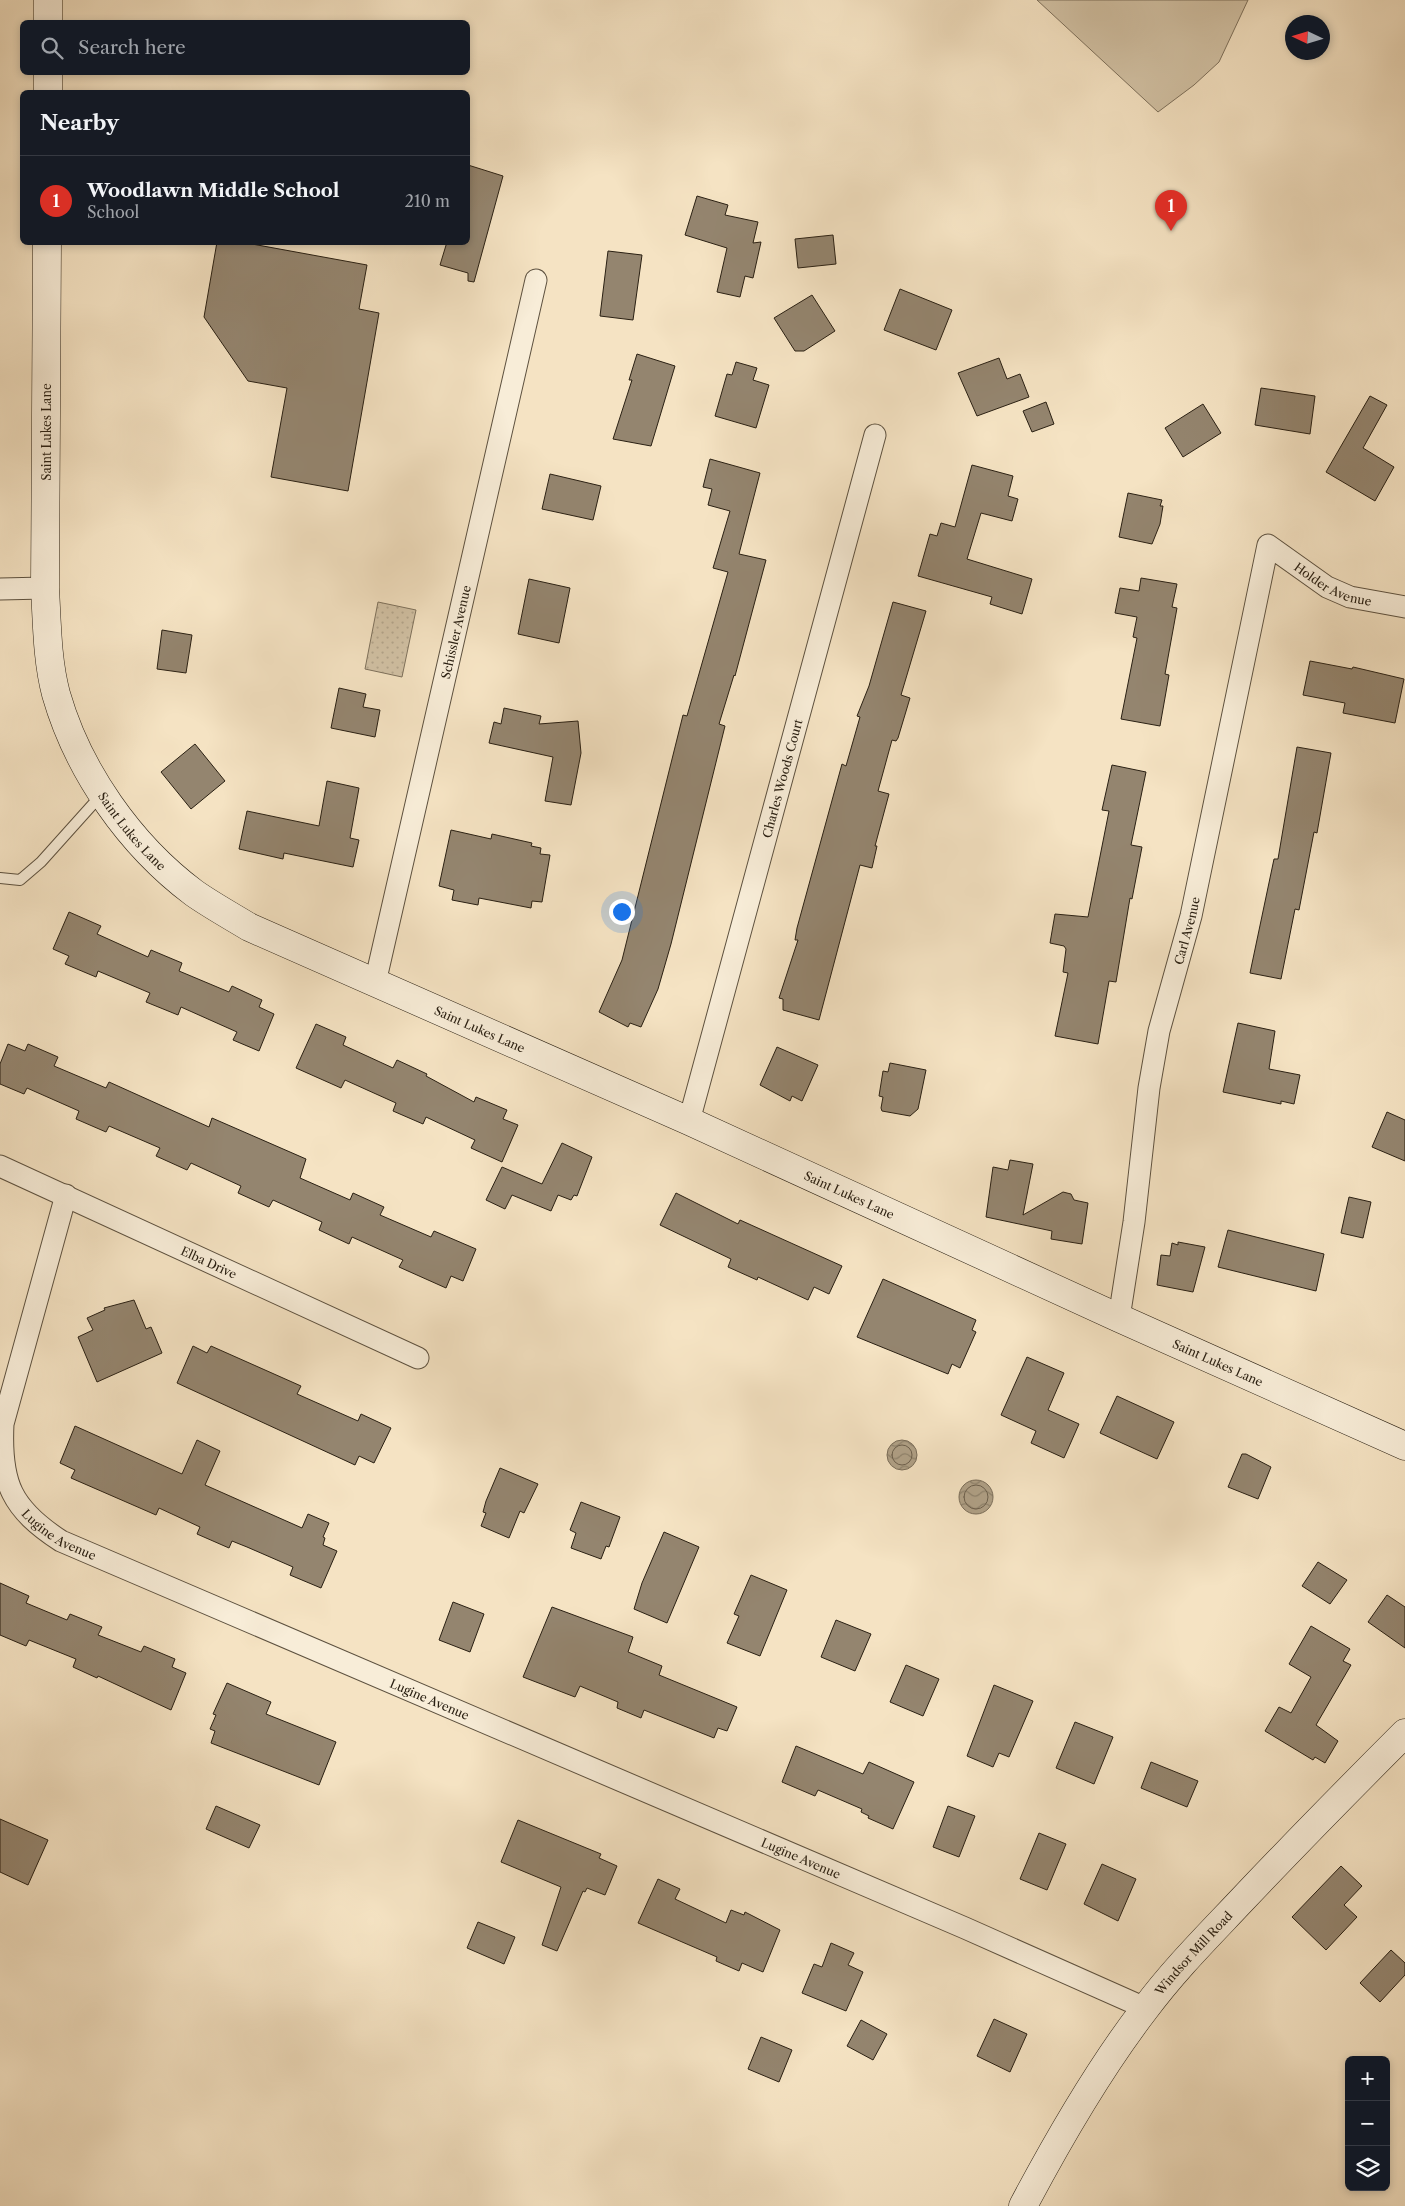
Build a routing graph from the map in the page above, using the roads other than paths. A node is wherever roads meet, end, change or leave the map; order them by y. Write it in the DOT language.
graph roads {
  1 [pos="48,0"];
  2 [pos="48,20"];
  3 [pos="48,75"];
  4 [pos="48,90"];
  5 [pos="47,245"];
  6 [pos="536,280"];
  7 [pos="876,434"];
  8 [pos="1268,545"];
  9 [pos="45,588"];
  10 [pos="0,589"];
  11 [pos="1405,607"];
  12 [pos="103,794"];
  13 [pos="0,878"];
  14 [pos="375,983"];
  15 [pos="689,1121"];
  16 [pos="0,1166"];
  17 [pos="66,1195"];
  18 [pos="1119,1318"];
  19 [pos="418,1358"];
  20 [pos="1405,1446"];
  21 [pos="1405,1733"];
  22 [pos="1145,2008"];
  23 [pos="1023,2206"];
  1 -- 2 [label="street"];
  3 -- 4 [label="street"];
  5 -- 9 [label="street, Saint Lukes Lane"];
  6 -- 14 [label="street, Schissler Avenue"];
  7 -- 15 [label="street, Charles Woods Court"];
  8 -- 11 [label="street, Holder Avenue"];
  8 -- 18 [label="street, Carl Avenue"];
  9 -- 10 [label="street"];
  9 -- 12 [label="street, Saint Lukes Lane"];
  12 -- 13 [label="lane"];
  12 -- 14 [label="street, Saint Lukes Lane"];
  14 -- 15 [label="street, Saint Lukes Lane"];
  15 -- 18 [label="street, Saint Lukes Lane"];
  16 -- 17 [label="street, Elba Drive"];
  17 -- 19 [label="street, Elba Drive"];
  17 -- 22 [label="street, Lugine Avenue"];
  18 -- 20 [label="street, Saint Lukes Lane"];
  21 -- 22 [label="street, Windsor Mill Road"];
  22 -- 23 [label="street, Windsor Mill Road"];
}
